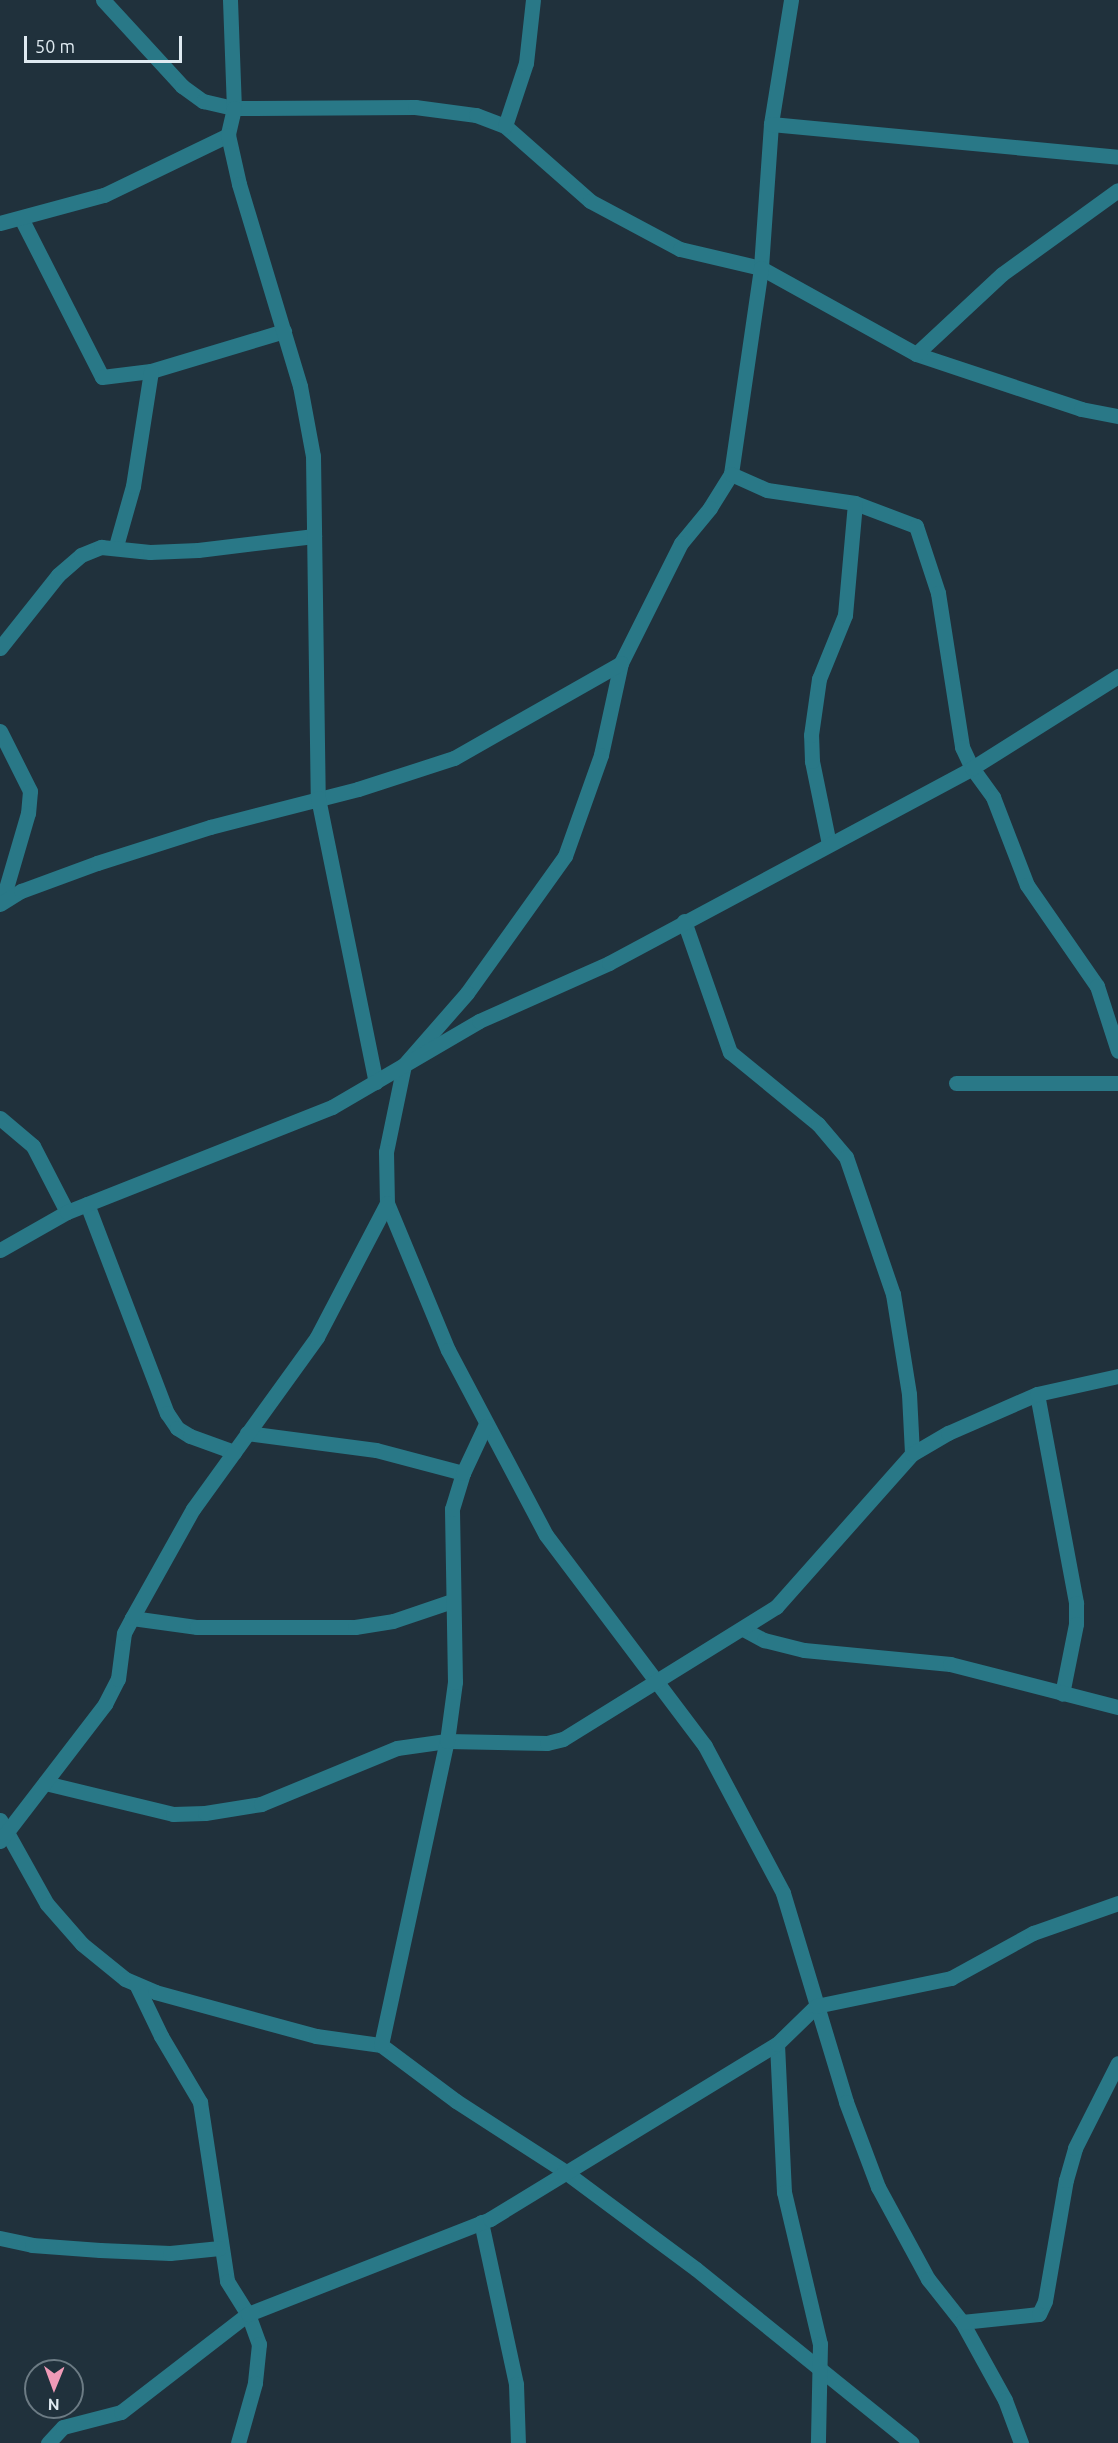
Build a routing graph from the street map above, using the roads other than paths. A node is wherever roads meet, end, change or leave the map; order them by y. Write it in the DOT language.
graph roads {
  1 [pos="103,0"];
  2 [pos="230,0"];
  3 [pos="533,0"];
  4 [pos="791,0"];
  5 [pos="234,108"];
  6 [pos="771,124"];
  7 [pos="505,126"];
  8 [pos="228,135"];
  9 [pos="1118,156"];
  10 [pos="1118,190"];
  11 [pos="21,218"];
  12 [pos="0,223"];
  13 [pos="761,268"];
  14 [pos="284,332"];
  15 [pos="916,354"];
  16 [pos="151,371"];
  17 [pos="1118,416"];
  18 [pos="731,474"];
  19 [pos="855,503"];
  20 [pos="314,536"];
  21 [pos="116,546"];
  22 [pos="0,648"];
  23 [pos="621,663"];
  24 [pos="1118,676"];
  25 [pos="0,731"];
  26 [pos="972,768"];
  27 [pos="318,798"];
  28 [pos="829,844"];
  29 [pos="1,903"];
  30 [pos="684,921"];
  31 [pos="1118,1051"];
  32 [pos="404,1065"];
  33 [pos="376,1082"];
  34 [pos="956,1083"];
  35 [pos="1118,1083"];
  36 [pos="0,1118"];
  37 [pos="387,1203"];
  38 [pos="87,1204"];
  39 [pos="67,1212"];
  40 [pos="0,1250"];
  41 [pos="1118,1376"];
  42 [pos="1037,1394"];
  43 [pos="485,1426"];
  44 [pos="247,1433"];
  45 [pos="234,1452"];
  46 [pos="912,1454"];
  47 [pos="463,1473"];
  48 [pos="452,1602"];
  49 [pos="132,1618"];
  50 [pos="743,1629"];
  51 [pos="657,1678"];
  52 [pos="1062,1694"];
  53 [pos="1118,1707"];
  54 [pos="447,1741"];
  55 [pos="45,1783"];
  56 [pos="3,1830"];
  57 [pos="1118,1903"];
  58 [pos="136,1984"];
  59 [pos="816,2006"];
  60 [pos="777,2044"];
  61 [pos="381,2045"];
  62 [pos="1118,2063"];
  63 [pos="564,2171"];
  64 [pos="481,2223"];
  65 [pos="0,2238"];
  66 [pos="220,2248"];
  67 [pos="248,2314"];
  68 [pos="962,2322"];
  69 [pos="820,2371"];
  70 [pos="48,2443"];
  71 [pos="238,2443"];
  72 [pos="518,2443"];
  73 [pos="818,2443"];
  74 [pos="912,2443"];
  75 [pos="1021,2443"];
  1 -- 5 [label="street"];
  2 -- 5 [label="street"];
  3 -- 7 [label="street"];
  4 -- 6 [label="street"];
  5 -- 7 [label="street"];
  5 -- 8 [label="street"];
  6 -- 9 [label="street"];
  6 -- 13 [label="street"];
  7 -- 13 [label="street"];
  8 -- 11 [label="street"];
  8 -- 14 [label="street"];
  10 -- 15 [label="street"];
  11 -- 12 [label="street"];
  11 -- 16 [label="street"];
  13 -- 15 [label="street"];
  13 -- 18 [label="street"];
  14 -- 16 [label="street"];
  14 -- 20 [label="street"];
  15 -- 17 [label="street"];
  16 -- 21 [label="street"];
  18 -- 19 [label="street"];
  18 -- 23 [label="street"];
  19 -- 26 [label="street"];
  19 -- 28 [label="street"];
  20 -- 21 [label="street"];
  20 -- 27 [label="street"];
  21 -- 22 [label="street"];
  23 -- 27 [label="street"];
  23 -- 32 [label="street"];
  24 -- 26 [label="street"];
  25 -- 29 [label="street"];
  26 -- 28 [label="street"];
  26 -- 31 [label="street"];
  27 -- 29 [label="street"];
  27 -- 33 [label="street"];
  28 -- 30 [label="street"];
  30 -- 32 [label="street"];
  30 -- 46 [label="street"];
  32 -- 33 [label="street"];
  32 -- 37 [label="street"];
  33 -- 38 [label="street"];
  34 -- 35 [label="street"];
  36 -- 39 [label="street"];
  37 -- 43 [label="street"];
  37 -- 44 [label="street"];
  38 -- 39 [label="street"];
  38 -- 45 [label="street"];
  39 -- 40 [label="street"];
  41 -- 42 [label="street"];
  42 -- 46 [label="street"];
  42 -- 52 [label="street"];
  43 -- 47 [label="street"];
  43 -- 51 [label="street"];
  44 -- 45 [label="street"];
  44 -- 47 [label="street"];
  45 -- 49 [label="street"];
  46 -- 50 [label="street"];
  47 -- 48 [label="street"];
  48 -- 49 [label="street"];
  48 -- 54 [label="street"];
  49 -- 55 [label="street"];
  50 -- 51 [label="street"];
  50 -- 52 [label="street"];
  51 -- 54 [label="street"];
  51 -- 59 [label="street"];
  52 -- 53 [label="street"];
  54 -- 55 [label="street"];
  54 -- 61 [label="street"];
  55 -- 56 [label="street"];
  56 -- 58 [label="street"];
  57 -- 59 [label="street"];
  58 -- 61 [label="street"];
  58 -- 66 [label="street"];
  59 -- 60 [label="street"];
  59 -- 68 [label="street"];
  60 -- 63 [label="street"];
  60 -- 69 [label="street"];
  61 -- 63 [label="street"];
  62 -- 68 [label="street"];
  63 -- 64 [label="street"];
  63 -- 69 [label="street"];
  64 -- 67 [label="street"];
  64 -- 72 [label="street"];
  65 -- 66 [label="street"];
  66 -- 67 [label="street"];
  67 -- 70 [label="street"];
  67 -- 71 [label="street"];
  68 -- 75 [label="street"];
  69 -- 73 [label="street"];
  69 -- 74 [label="street"];
}
